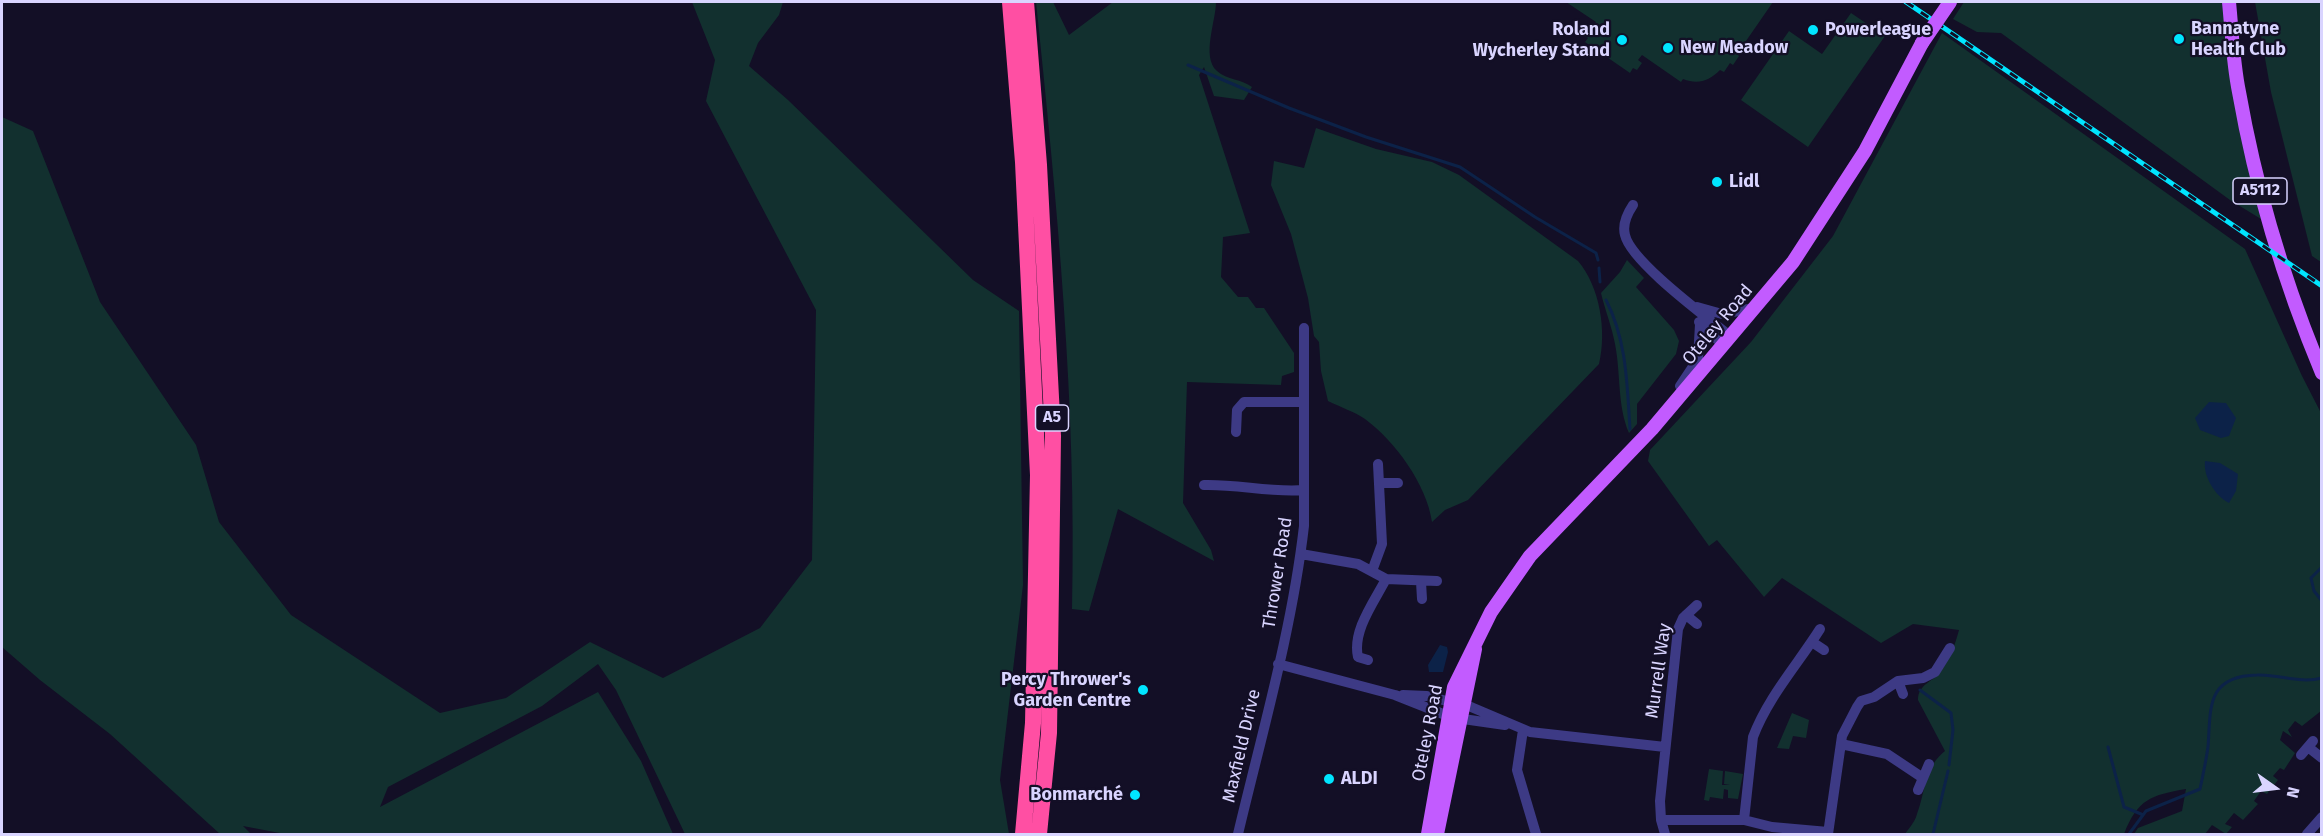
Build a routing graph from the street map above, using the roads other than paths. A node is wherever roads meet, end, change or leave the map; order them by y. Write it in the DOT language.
graph roads {
  1 [pos="1010,2"];
  2 [pos="1026,2"];
  3 [pos="1950,2"];
  4 [pos="2229,2"];
  5 [pos="1633,205"];
  6 [pos="1690,306"];
  7 [pos="1756,307"];
  8 [pos="1700,324"];
  9 [pos="1304,328"];
  10 [pos="1727,342"];
  11 [pos="2322,373"];
  12 [pos="1303,402"];
  13 [pos="1652,429"];
  14 [pos="1236,432"];
  15 [pos="1378,464"];
  16 [pos="1379,483"];
  17 [pos="1398,483"];
  18 [pos="1204,485"];
  19 [pos="1304,490"];
  20 [pos="1301,554"];
  21 [pos="1372,571"];
  22 [pos="1386,579"];
  23 [pos="1437,581"];
  24 [pos="1421,582"];
  25 [pos="1422,599"];
  26 [pos="1697,605"];
  27 [pos="1686,615"];
  28 [pos="1697,624"];
  29 [pos="1820,628"];
  30 [pos="1812,642"];
  31 [pos="1950,648"];
  32 [pos="1824,650"];
  33 [pos="1359,660"];
  34 [pos="1278,664"];
  35 [pos="1898,681"];
  36 [pos="1904,694"];
  37 [pos="1454,707"];
  38 [pos="1463,719"];
  39 [pos="1520,728"];
  40 [pos="1841,744"];
  41 [pos="1665,747"];
  42 [pos="2307,748"];
  43 [pos="2322,758"];
  44 [pos="1929,764"];
  45 [pos="1923,778"];
  46 [pos="1918,790"];
  47 [pos="2322,817"];
  48 [pos="1661,820"];
  49 [pos="1744,820"];
  50 [pos="1828,833"];
  51 [pos="1023,834"];
  52 [pos="1039,834"];
  53 [pos="1239,834"];
  54 [pos="1428,834"];
  55 [pos="1437,834"];
  56 [pos="1536,834"];
  57 [pos="1665,834"];
  58 [pos="2307,834"];
  1 -- 51 [label="highway, A5"];
  2 -- 52 [label="highway, A5"];
  3 -- 7 [label="main road, Oteley Road, bridge"];
  4 -- 11 [label="main road, A5112"];
  5 -- 6 [label="street"];
  6 -- 7 [label="street"];
  6 -- 8 [label="street"];
  6 -- 10 [label="street"];
  7 -- 10 [label="main road, Oteley Road"];
  8 -- 10 [label="street"];
  8 -- 13 [label="street"];
  9 -- 12 [label="street, Thrower Road"];
  10 -- 13 [label="main road, Oteley Road"];
  12 -- 14 [label="street"];
  12 -- 19 [label="street, Thrower Road"];
  13 -- 37 [label="main road, Oteley Road"];
  15 -- 16 [label="street"];
  16 -- 17 [label="street"];
  16 -- 21 [label="street"];
  18 -- 19 [label="street"];
  19 -- 20 [label="street, Thrower Road"];
  20 -- 21 [label="street"];
  20 -- 34 [label="street, Thrower Road"];
  21 -- 22 [label="street"];
  22 -- 24 [label="street"];
  22 -- 33 [label="street"];
  23 -- 24 [label="street"];
  24 -- 25 [label="street"];
  26 -- 27 [label="street, Murrell Way"];
  27 -- 28 [label="street"];
  27 -- 41 [label="street, Murrell Way"];
  29 -- 30 [label="street"];
  30 -- 32 [label="street"];
  30 -- 49 [label="street"];
  31 -- 35 [label="street"];
  34 -- 37 [label="street"];
  34 -- 53 [label="street, Maxfield Drive"];
  35 -- 36 [label="street"];
  35 -- 40 [label="street"];
  37 -- 38 [label="main road"];
  37 -- 39 [label="street"];
  37 -- 54 [label="main road, Oteley Road"];
  38 -- 39 [label="street"];
  38 -- 55 [label="main road, Oteley Road"];
  39 -- 41 [label="street"];
  39 -- 56 [label="street"];
  40 -- 45 [label="street"];
  40 -- 50 [label="street"];
  41 -- 48 [label="street, Murrell Way"];
  42 -- 43 [label="street"];
  44 -- 45 [label="street"];
  45 -- 46 [label="street"];
  47 -- 58 [label="street"];
  48 -- 49 [label="street"];
  48 -- 57 [label="street, Murrell Way"];
  49 -- 50 [label="street"];
}
